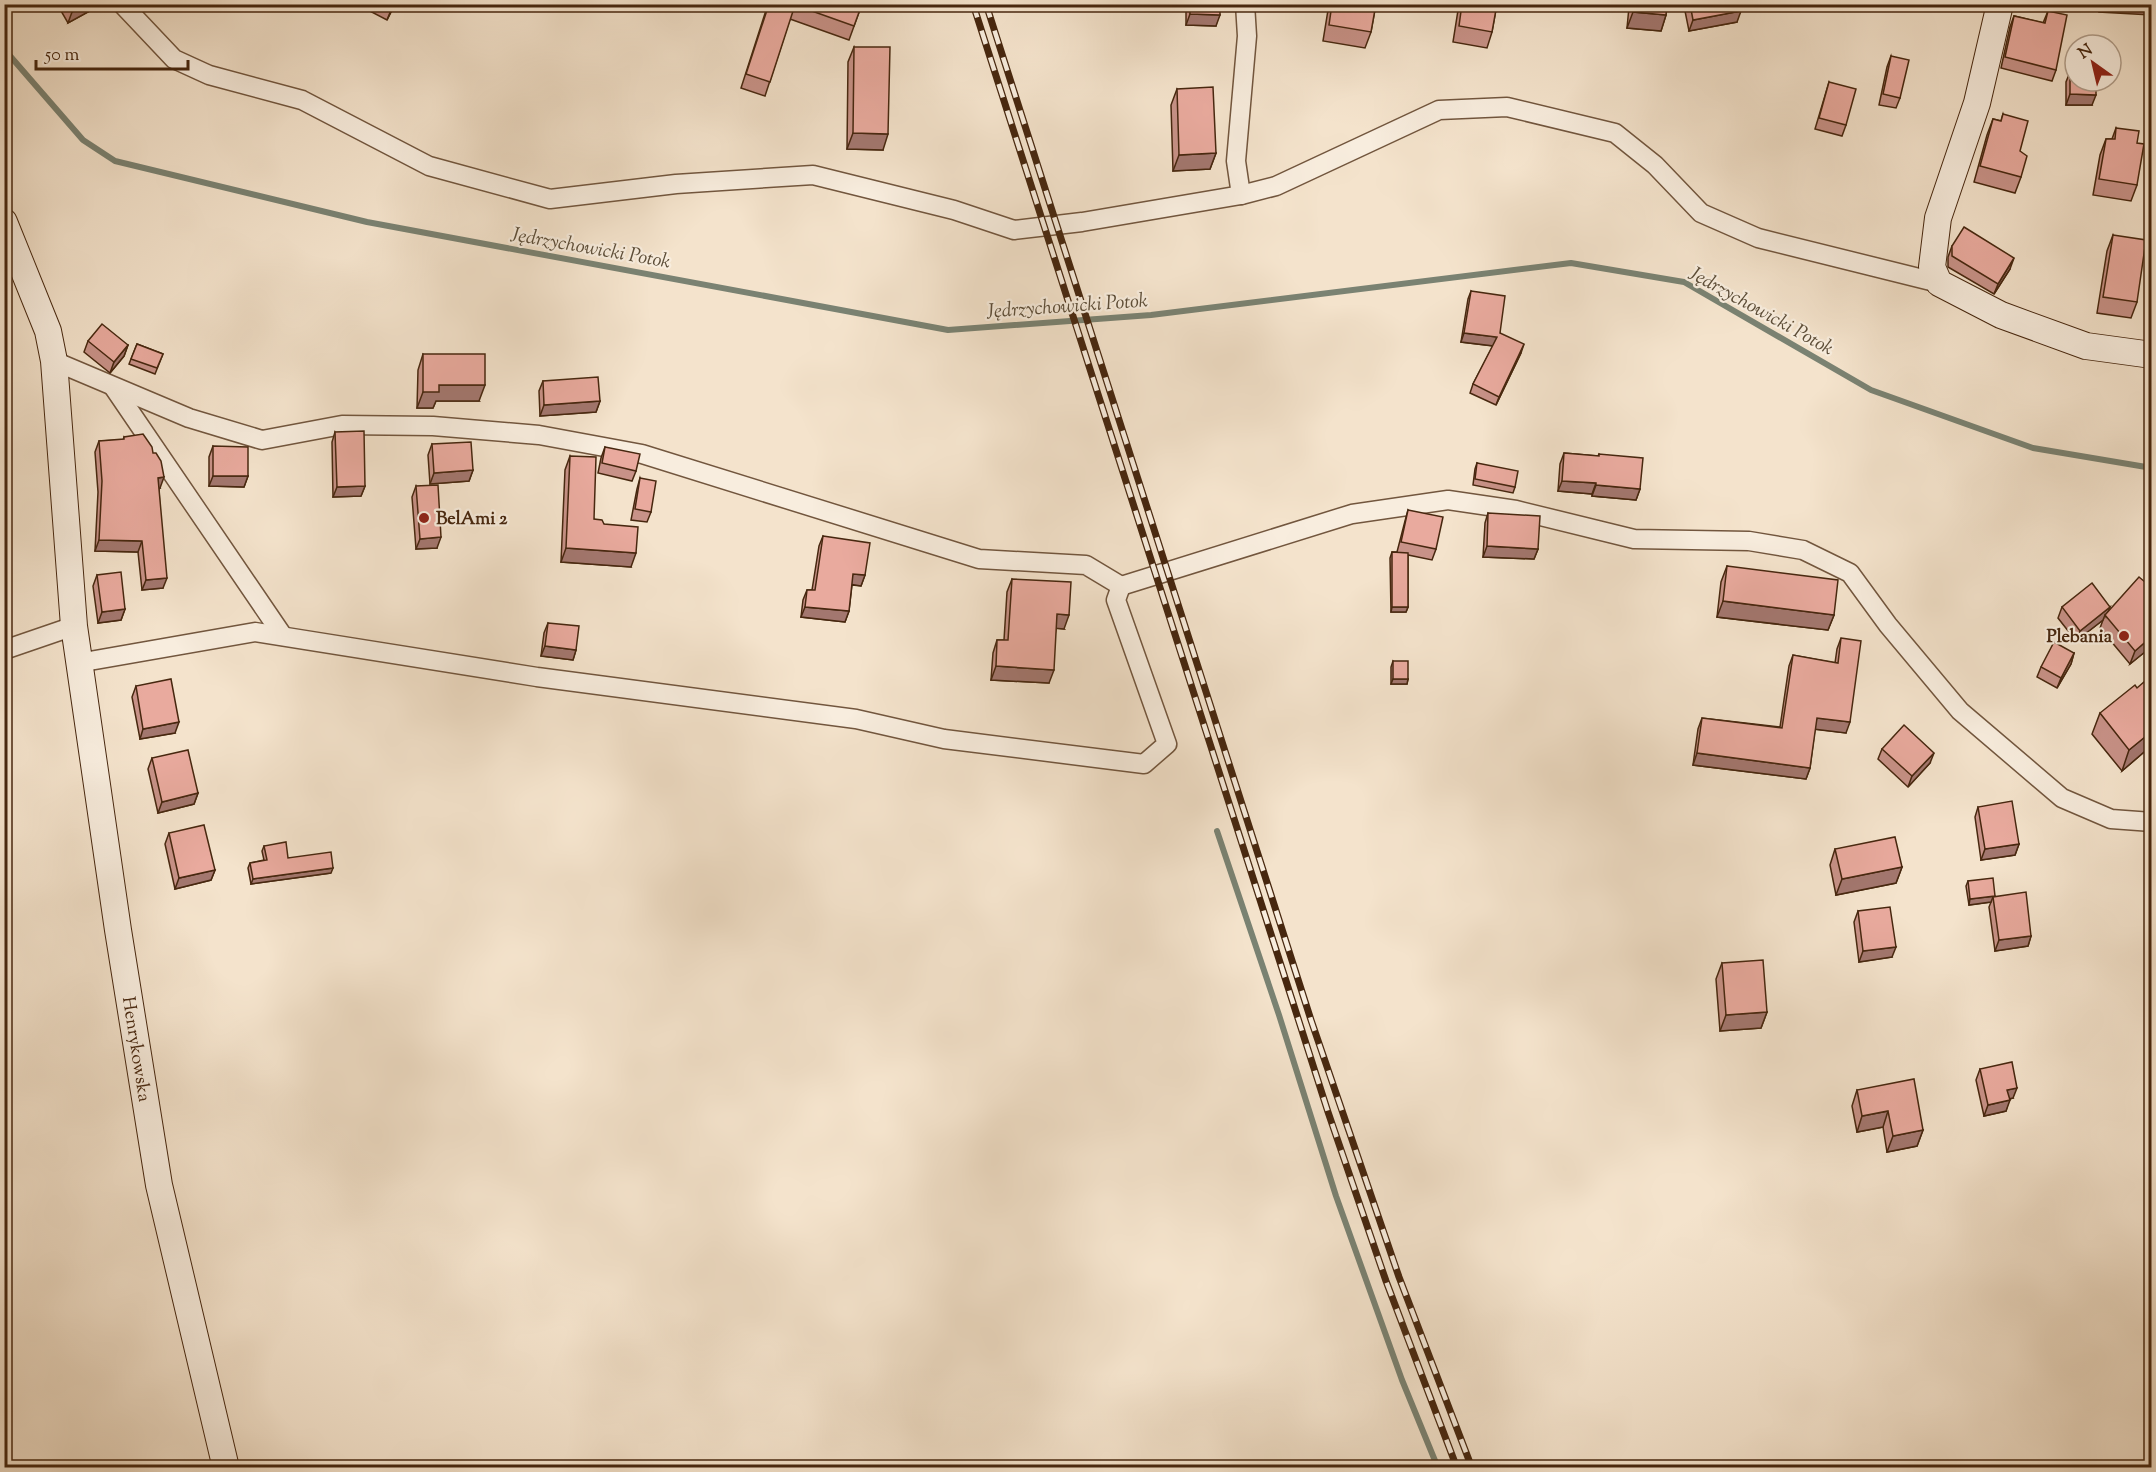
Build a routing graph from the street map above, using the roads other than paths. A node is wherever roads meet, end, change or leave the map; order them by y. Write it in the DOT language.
graph roads {
  1 [pos="122,4"];
  2 [pos="1245,4"];
  3 [pos="2000,4"];
  4 [pos="1241,195"];
  5 [pos="4,222"];
  6 [pos="1939,283"];
  7 [pos="2151,355"];
  8 [pos="54,361"];
  9 [pos="114,388"];
  10 [pos="1121,586"];
  11 [pos="74,626"];
  12 [pos="283,636"];
  13 [pos="4,650"];
  14 [pos="78,663"];
  15 [pos="2151,822"];
  16 [pos="226,1467"];
  1 -- 4 [label="street"];
  2 -- 4 [label="street"];
  3 -- 6 [label="main road"];
  4 -- 6 [label="street"];
  5 -- 8 [label="main road, Henrykowska"];
  6 -- 7 [label="main road"];
  8 -- 9 [label="street"];
  8 -- 11 [label="main road, Henrykowska"];
  9 -- 10 [label="street"];
  9 -- 12 [label="street"];
  10 -- 12 [label="street"];
  10 -- 15 [label="street"];
  11 -- 13 [label="street"];
  11 -- 14 [label="main road, Henrykowska"];
  12 -- 14 [label="street"];
  14 -- 16 [label="main road, Henrykowska"];
}
